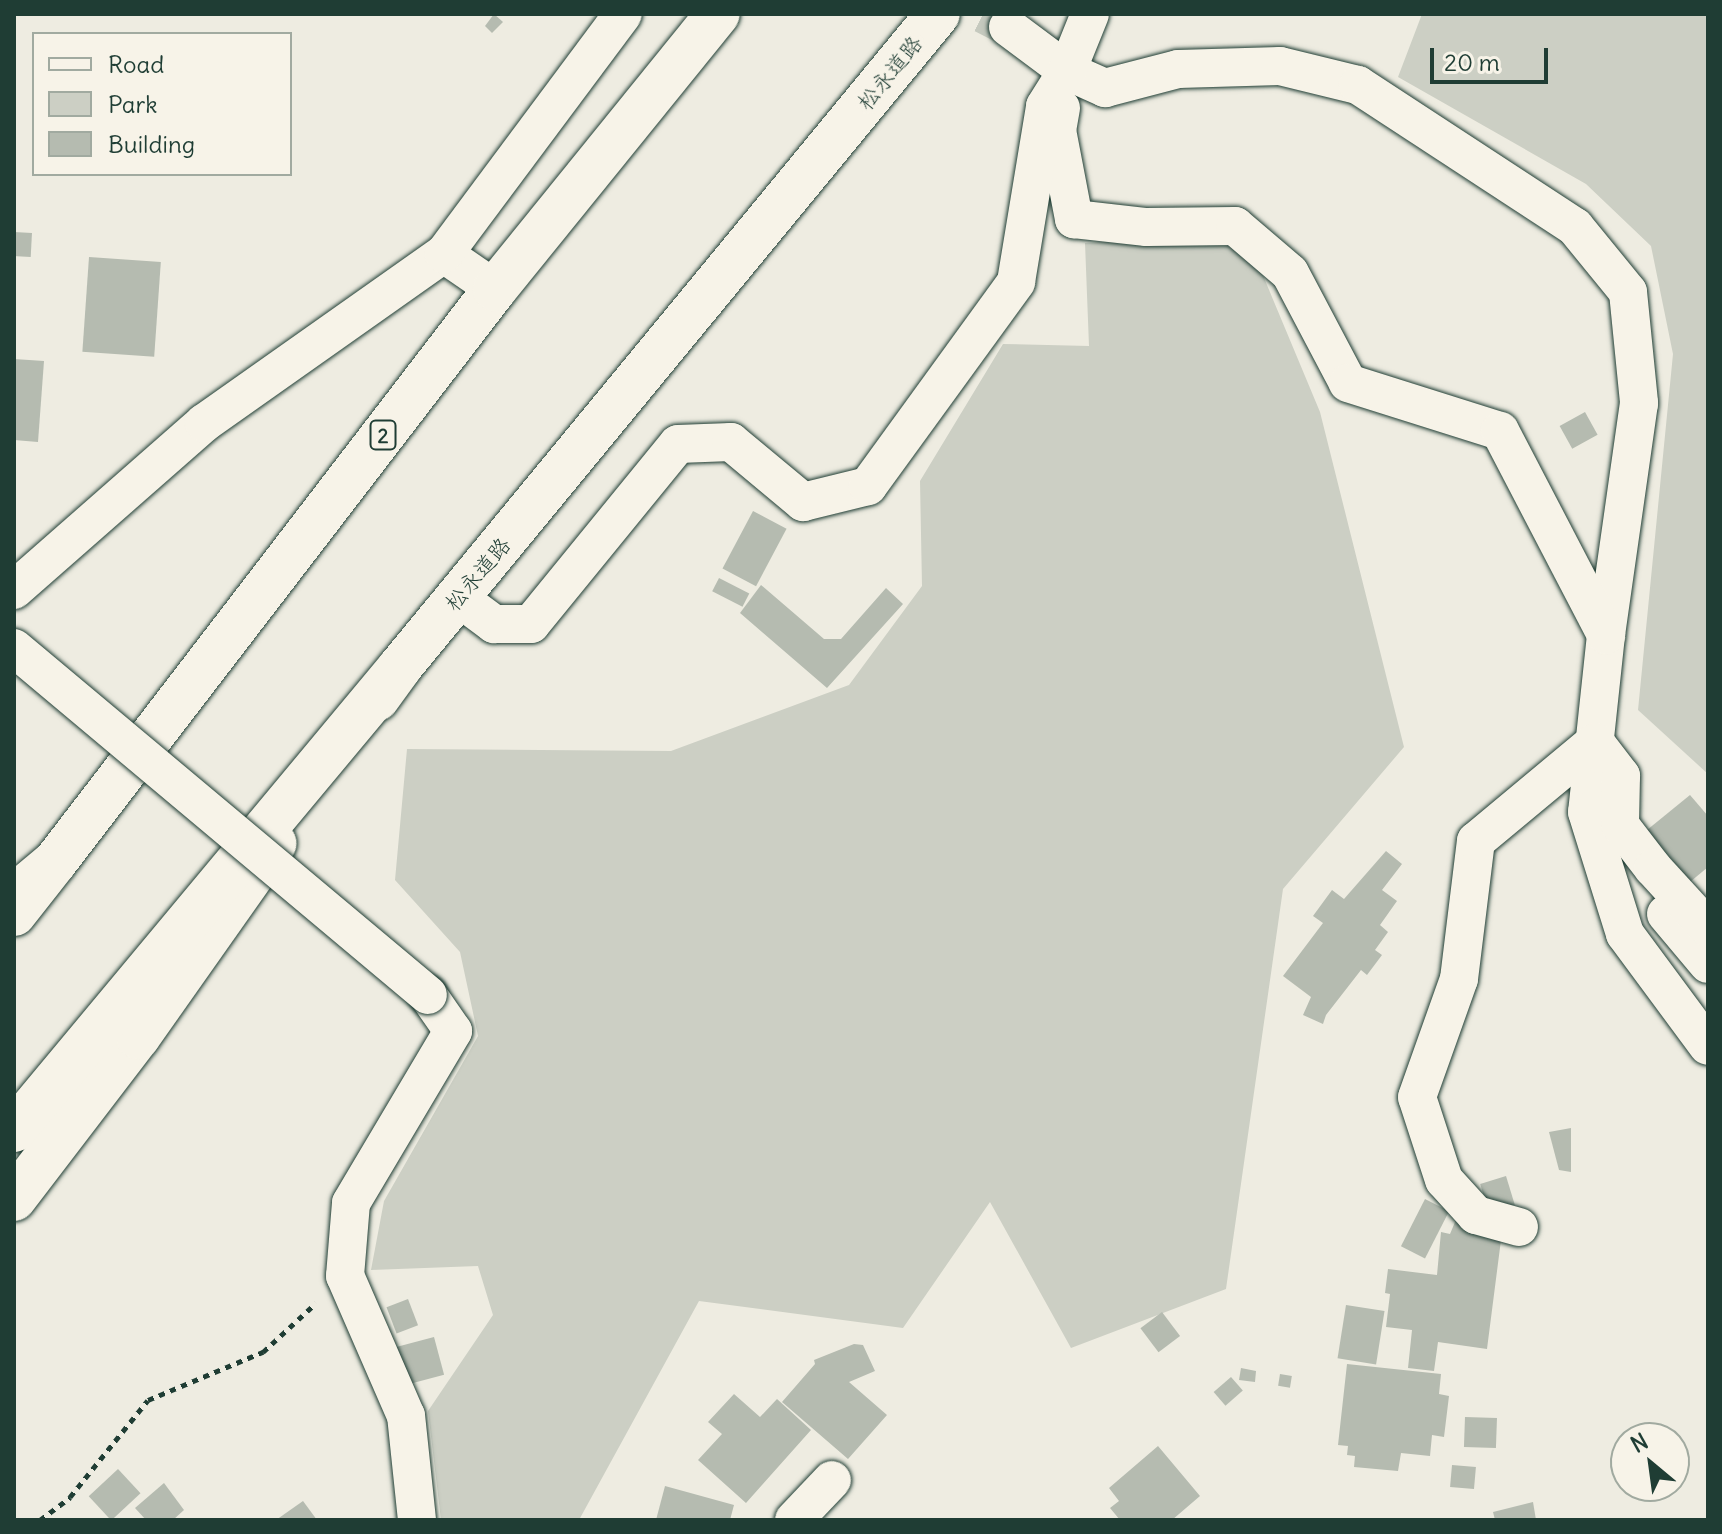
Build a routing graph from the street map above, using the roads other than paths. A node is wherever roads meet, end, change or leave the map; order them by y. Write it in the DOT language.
graph roads {
  1 [pos="623,14"];
  2 [pos="718,14"];
  3 [pos="938,14"];
  4 [pos="1090,14"];
  5 [pos="1008,27"];
  6 [pos="1067,71"];
  7 [pos="444,254"];
  8 [pos="495,289"];
  9 [pos="14,590"];
  10 [pos="459,598"];
  11 [pos="1606,635"];
  12 [pos="14,648"];
  13 [pos="400,667"];
  14 [pos="1595,742"];
  15 [pos="55,862"];
  16 [pos="1608,880"];
  17 [pos="14,896"];
  18 [pos="14,914"];
  19 [pos="1708,928"];
  20 [pos="1708,964"];
  21 [pos="1708,1046"];
  22 [pos="14,1130"];
  23 [pos="14,1199"];
  24 [pos="1519,1227"];
  25 [pos="832,1480"];
  26 [pos="417,1520"];
  27 [pos="794,1520"];
  1 -- 7 [label="street"];
  2 -- 8 [label="highway, 2"];
  3 -- 10 [label="highway, 松永道路"];
  4 -- 6 [label="street"];
  5 -- 6 [label="street"];
  6 -- 10 [label="street"];
  6 -- 11 [label="street"];
  6 -- 11 [label="street"];
  7 -- 8 [label="street"];
  7 -- 9 [label="street"];
  8 -- 15 [label="highway, 2"];
  10 -- 13 [label="highway, 松永道路"];
  11 -- 14 [label="street"];
  12 -- 26 [label="street, bridge"];
  13 -- 22 [label="highway, 松永道路"];
  13 -- 23 [label="highway"];
  14 -- 16 [label="street"];
  14 -- 19 [label="street"];
  14 -- 24 [label="street"];
  15 -- 17 [label="highway"];
  15 -- 18 [label="highway, 2"];
  16 -- 20 [label="street"];
  16 -- 21 [label="street"];
  25 -- 27 [label="street"];
}
